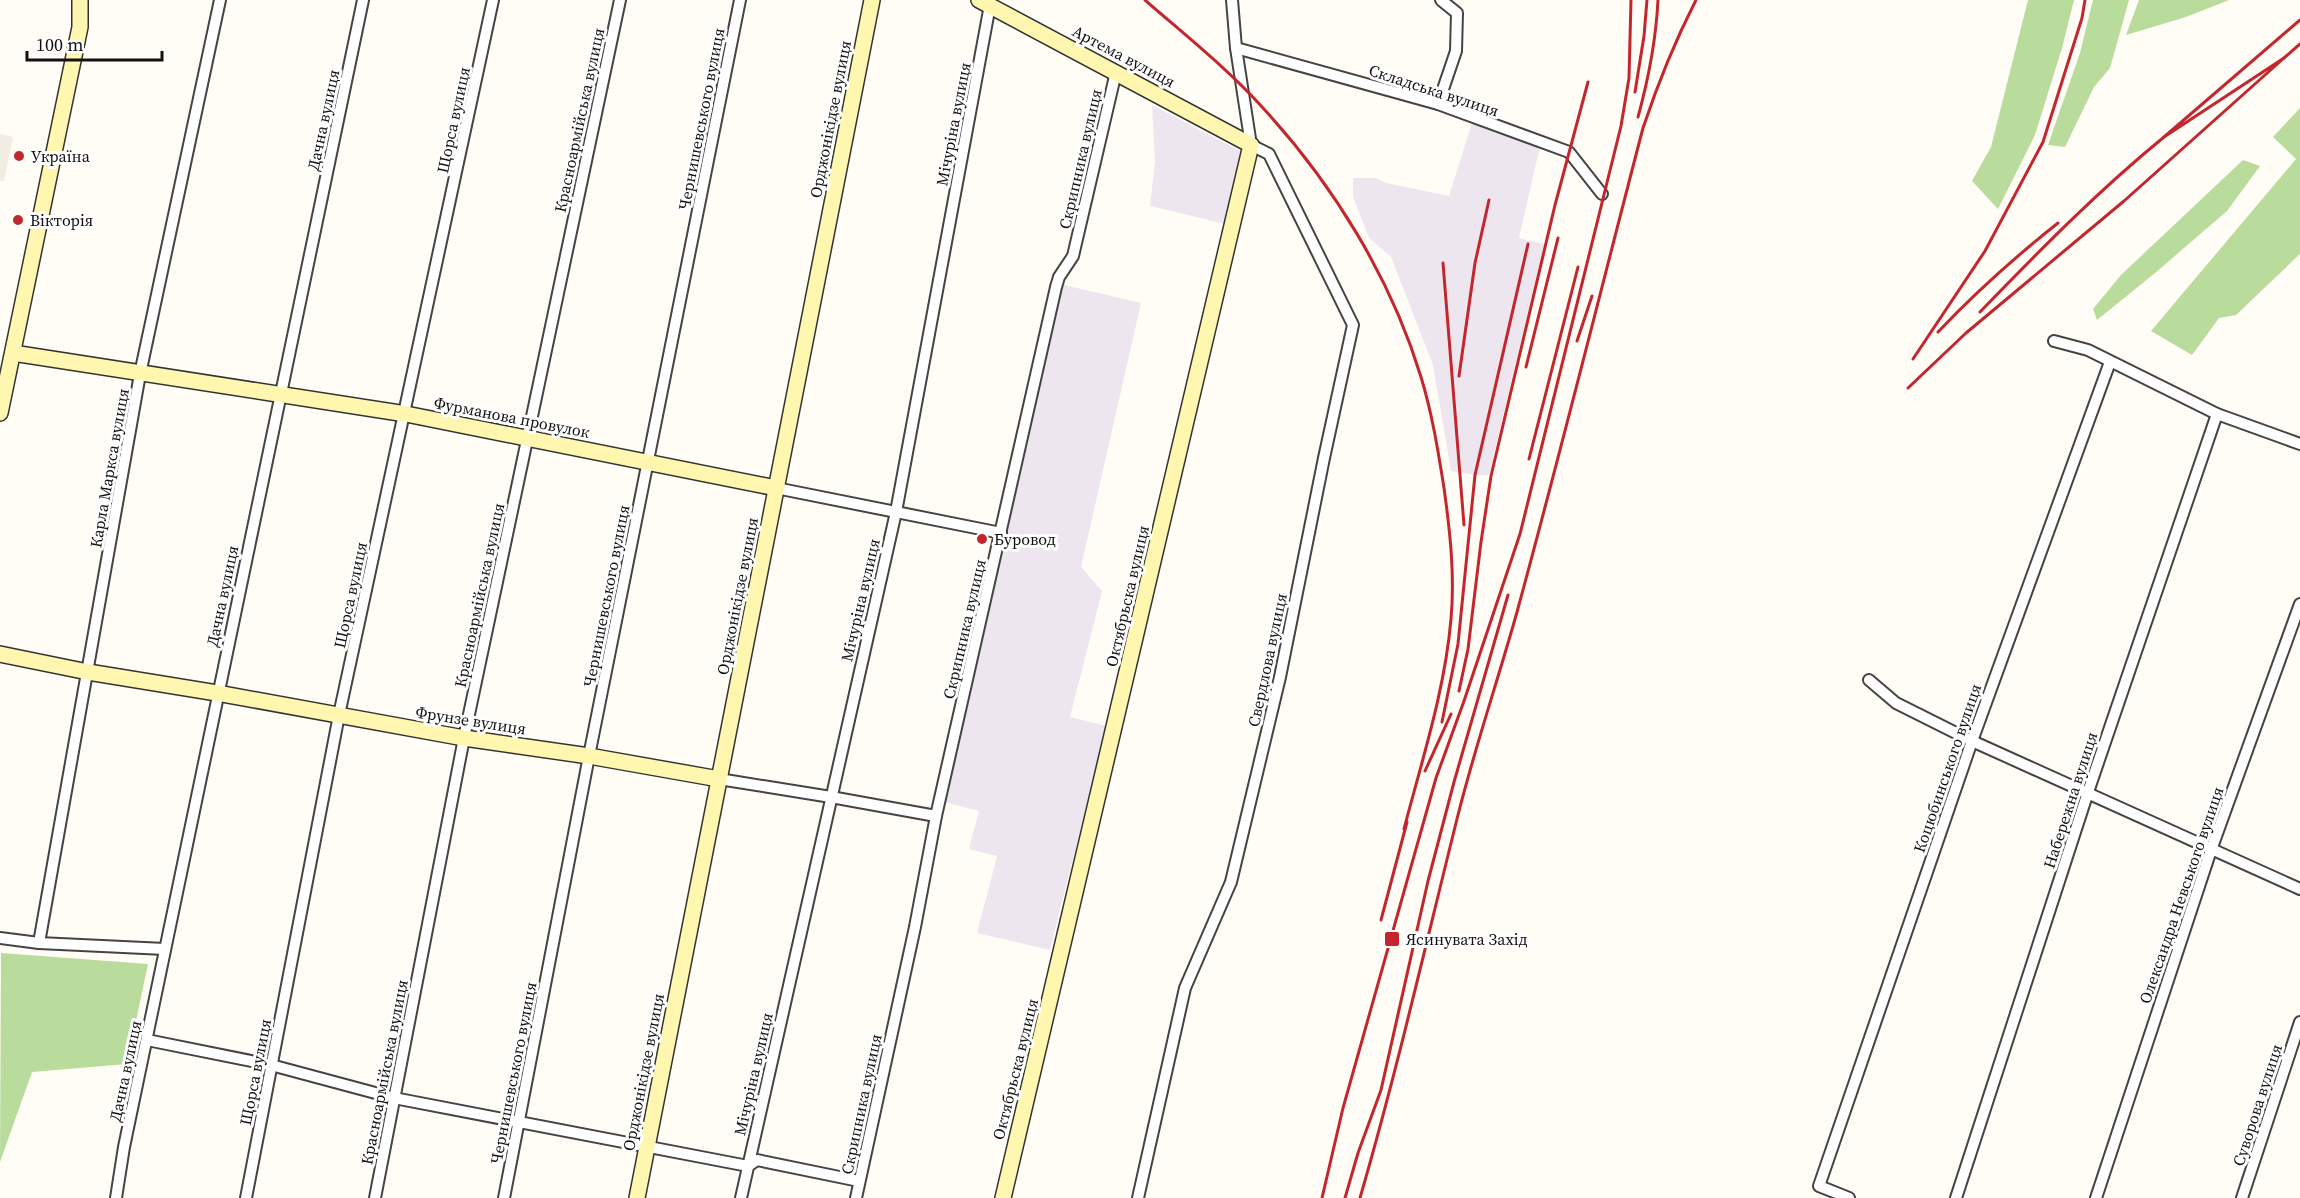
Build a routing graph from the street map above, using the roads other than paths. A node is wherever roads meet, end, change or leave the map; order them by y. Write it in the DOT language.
graph roads {
  1 [pos="220,0"];
  2 [pos="363,0"];
  3 [pos="494,0"];
  4 [pos="620,0"];
  5 [pos="740,0"];
  6 [pos="872,0"];
  7 [pos="1232,0"];
  8 [pos="1441,0"];
  9 [pos="985,3"];
  10 [pos="81,7"];
  11 [pos="1236,48"];
  12 [pos="1116,72"];
  13 [pos="1438,104"];
  14 [pos="1251,145"];
  15 [pos="1602,194"];
  16 [pos="2054,341"];
  17 [pos="13,352"];
  18 [pos="2110,362"];
  19 [pos="140,374"];
  20 [pos="279,396"];
  21 [pos="0,413"];
  22 [pos="406,414"];
  23 [pos="2217,414"];
  24 [pos="527,437"];
  25 [pos="2300,444"];
  26 [pos="648,462"];
  27 [pos="776,488"];
  28 [pos="896,512"];
  29 [pos="1001,533"];
  30 [pos="2300,604"];
  31 [pos="0,654"];
  32 [pos="88,672"];
  33 [pos="1869,680"];
  34 [pos="217,693"];
  35 [pos="339,715"];
  36 [pos="464,738"];
  37 [pos="1972,741"];
  38 [pos="589,756"];
  39 [pos="719,779"];
  40 [pos="2088,792"];
  41 [pos="831,796"];
  42 [pos="936,816"];
  43 [pos="2211,850"];
  44 [pos="2300,889"];
  45 [pos="0,938"];
  46 [pos="39,943"];
  47 [pos="165,949"];
  48 [pos="2300,1022"];
  49 [pos="147,1040"];
  50 [pos="271,1065"];
  51 [pos="394,1098"];
  52 [pos="518,1122"];
  53 [pos="647,1147"];
  54 [pos="748,1166"];
  55 [pos="859,1181"];
  56 [pos="116,1198"];
  57 [pos="246,1198"];
  58 [pos="375,1198"];
  59 [pos="504,1198"];
  60 [pos="637,1198"];
  61 [pos="741,1198"];
  62 [pos="856,1198"];
  63 [pos="1003,1198"];
  64 [pos="1138,1198"];
  65 [pos="1849,1198"];
  66 [pos="1956,1198"];
  67 [pos="2096,1198"];
  68 [pos="2242,1198"];
  1 -- 19 [label="street, Карла Маркса вулиця"];
  2 -- 20 [label="street, Дачна вулиця"];
  3 -- 22 [label="street, Щорса вулиця"];
  4 -- 24 [label="street, Красноармійська вулиця"];
  5 -- 26 [label="street, Чернишевського вулиця"];
  6 -- 27 [label="main road, Орджонікідзе вулиця"];
  7 -- 11 [label="street, Октябрьска вулиця"];
  8 -- 13 [label="street"];
  9 -- 12 [label="main road, Артема вулиця"];
  9 -- 28 [label="street, Мічуріна вулиця"];
  10 -- 17 [label="main road"];
  11 -- 13 [label="street, Складська вулиця"];
  11 -- 14 [label="street, Октябрьска вулиця"];
  12 -- 14 [label="main road, Артема вулиця"];
  12 -- 29 [label="street, Скрипника вулиця"];
  13 -- 15 [label="street, Складська вулиця"];
  14 -- 63 [label="main road, Октябрьска вулиця"];
  14 -- 64 [label="street, Свердлова вулиця"];
  16 -- 18 [label="street"];
  17 -- 19 [label="main road, Фурманова провулок"];
  17 -- 21 [label="main road"];
  18 -- 23 [label="street"];
  18 -- 37 [label="street, Коцюбинського вулиця"];
  19 -- 20 [label="main road, Фурманова провулок"];
  19 -- 32 [label="street, Карла Маркса вулиця"];
  20 -- 22 [label="main road, Фурманова провулок"];
  20 -- 34 [label="street, Дачна вулиця"];
  22 -- 24 [label="main road, Фурманова провулок"];
  22 -- 35 [label="street, Щорса вулиця"];
  23 -- 25 [label="street"];
  23 -- 40 [label="street, Набережна вулиця"];
  24 -- 26 [label="main road, Фурманова провулок"];
  24 -- 36 [label="street, Красноармійська вулиця"];
  26 -- 27 [label="main road, Фурманова провулок"];
  26 -- 38 [label="street, Чернишевського вулиця"];
  27 -- 28 [label="street, Фурманова провулок"];
  27 -- 39 [label="main road, Орджонікідзе вулиця"];
  28 -- 29 [label="street, Фурманова провулок"];
  28 -- 41 [label="street, Мічуріна вулиця"];
  29 -- 42 [label="street, Скрипника вулиця"];
  30 -- 43 [label="street, Олександра Невського вулиця"];
  31 -- 32 [label="main road, Фрунзе вулиця"];
  32 -- 34 [label="main road, Фрунзе вулиця"];
  32 -- 46 [label="street, Карла Маркса вулиця"];
  33 -- 37 [label="street"];
  34 -- 35 [label="main road, Фрунзе вулиця"];
  34 -- 47 [label="street, Дачна вулиця"];
  35 -- 36 [label="main road, Фрунзе вулиця"];
  35 -- 50 [label="street, Щорса вулиця"];
  36 -- 38 [label="main road, Фрунзе вулиця"];
  36 -- 51 [label="street, Красноармійська вулиця"];
  37 -- 40 [label="street"];
  37 -- 65 [label="street, Коцюбинського вулиця"];
  38 -- 39 [label="main road, Фрунзе вулиця"];
  38 -- 52 [label="street, Чернишевського вулиця"];
  39 -- 41 [label="street, Фрунзе вулиця"];
  39 -- 53 [label="main road, Орджонікідзе вулиця"];
  40 -- 43 [label="street"];
  40 -- 66 [label="street, Набережна вулиця"];
  41 -- 42 [label="street, Фрунзе вулиця"];
  41 -- 54 [label="street, Мічуріна вулиця"];
  42 -- 55 [label="street, Скрипника вулиця"];
  43 -- 44 [label="street"];
  43 -- 67 [label="street, Олександра Невського вулиця"];
  45 -- 46 [label="street"];
  46 -- 47 [label="street"];
  47 -- 49 [label="street, Дачна вулиця"];
  48 -- 68 [label="street, Суворова вулиця"];
  49 -- 50 [label="street"];
  49 -- 56 [label="street, Дачна вулиця"];
  50 -- 51 [label="street"];
  50 -- 57 [label="street, Щорса вулиця"];
  51 -- 52 [label="street"];
  51 -- 58 [label="street, Красноармійська вулиця"];
  52 -- 53 [label="street"];
  52 -- 59 [label="street, Чернишевського вулиця"];
  53 -- 54 [label="street"];
  53 -- 60 [label="main road, Орджонікідзе вулиця"];
  54 -- 55 [label="street"];
  54 -- 61 [label="street, Мічуріна вулиця"];
  55 -- 62 [label="street, Скрипника вулиця"];
}
